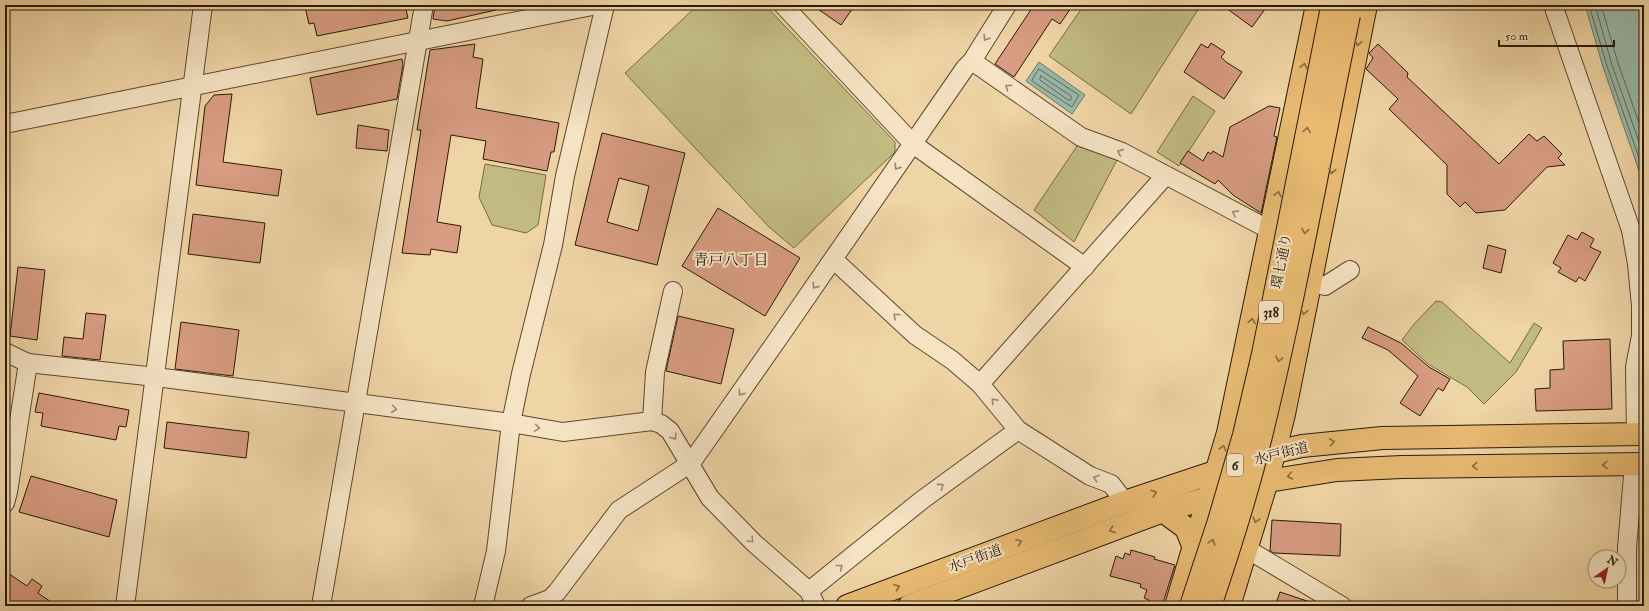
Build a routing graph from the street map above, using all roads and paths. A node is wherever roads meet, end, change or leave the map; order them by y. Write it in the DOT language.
graph roads {
  1 [pos="203,5"];
  2 [pos="424,5"];
  3 [pos="597,5"];
  4 [pos="605,5"];
  5 [pos="783,5"];
  6 [pos="1008,5"];
  7 [pos="1553,5"];
  8 [pos="1341,8"];
  9 [pos="418,41"];
  10 [pos="972,61"];
  11 [pos="193,87"];
  12 [pos="5,124"];
  13 [pos="913,144"];
  14 [pos="1165,176"];
  15 [pos="1270,230"];
  16 [pos="834,260"];
  17 [pos="1086,267"];
  18 [pos="1350,270"];
  19 [pos="1310,283"];
  20 [pos="673,291"];
  21 [pos="5,352"];
  22 [pos="28,363"];
  23 [pos="1243,364"];
  24 [pos="156,377"];
  25 [pos="1291,380"];
  26 [pos="980,384"];
  27 [pos="356,404"];
  28 [pos="652,421"];
  29 [pos="511,423"];
  30 [pos="1018,430"];
  31 [pos="1640,434"];
  32 [pos="1275,452"];
  33 [pos="690,463"];
  34 [pos="1639,464"];
  35 [pos="1216,472"];
  36 [pos="1267,480"];
  37 [pos="1210,497"];
  38 [pos="1125,502"];
  39 [pos="5,503"];
  40 [pos="1163,511"];
  41 [pos="1194,548"];
  42 [pos="1247,549"];
  43 [pos="1186,576"];
  44 [pos="1231,598"];
  45 [pos="813,599"];
  46 [pos="551,602"];
  47 [pos="125,606"];
  48 [pos="321,606"];
  49 [pos="483,606"];
  50 [pos="531,606"];
  51 [pos="847,606"];
  52 [pos="908,606"];
  53 [pos="1176,606"];
  54 [pos="1191,606"];
  55 [pos="1210,606"];
  56 [pos="1342,606"];
  57 [pos="1627,606"];
  1 -- 11 [label="street"];
  2 -- 9 [label="street"];
  3 -- 9 [label="street"];
  4 -- 29 [label="street"];
  5 -- 13 [label="street"];
  6 -- 10 [label="street, one-way"];
  7 -- 31 [label="street"];
  15 -- 8 [label="main road, one-way"];
  8 -- 19 [label="main road, one-way"];
  54 -- 8 [label="main road, 環七通り / 318, one-way, bridge"];
  8 -- 55 [label="main road, 環七通り / 318, one-way, bridge"];
  9 -- 11 [label="street"];
  9 -- 27 [label="street"];
  10 -- 13 [label="street"];
  14 -- 10 [label="street, one-way"];
  11 -- 12 [label="street"];
  11 -- 24 [label="street"];
  13 -- 16 [label="street, one-way"];
  13 -- 17 [label="street"];
  15 -- 14 [label="street, one-way"];
  14 -- 17 [label="street"];
  23 -- 15 [label="main road, one-way"];
  26 -- 16 [label="street, one-way"];
  16 -- 33 [label="street, one-way"];
  17 -- 26 [label="street"];
  18 -- 19 [label="street"];
  19 -- 25 [label="main road, one-way"];
  20 -- 28 [label="street"];
  21 -- 22 [label="street"];
  22 -- 24 [label="street"];
  22 -- 39 [label="street"];
  23 -- 25 [label="main road"];
  35 -- 23 [label="main road, one-way"];
  24 -- 27 [label="street"];
  24 -- 47 [label="street"];
  25 -- 32 [label="main road"];
  30 -- 26 [label="street, one-way"];
  27 -- 29 [label="street, one-way"];
  27 -- 48 [label="street"];
  29 -- 28 [label="street, one-way"];
  28 -- 33 [label="street, one-way"];
  29 -- 49 [label="street"];
  38 -- 30 [label="street, one-way"];
  45 -- 30 [label="street, one-way"];
  32 -- 31 [label="main road, 水戸街道 / 6, one-way"];
  32 -- 35 [label="main road, 水戸街道 / 6"];
  32 -- 36 [label="main road"];
  33 -- 45 [label="street, one-way"];
  33 -- 46 [label="street"];
  34 -- 36 [label="main road, 水戸街道 / 6, one-way"];
  34 -- 57 [label="street"];
  35 -- 37 [label="main road"];
  38 -- 35 [label="main road, 水戸街道 / 6, one-way"];
  36 -- 37 [label="main road, 水戸街道 / 6"];
  36 -- 42 [label="main road, one-way"];
  37 -- 40 [label="main road, 水戸街道 / 6"];
  37 -- 41 [label="main road"];
  51 -- 38 [label="main road, 水戸街道 / 6, one-way"];
  40 -- 41 [label="main road"];
  40 -- 52 [label="main road, 水戸街道 / 6, one-way"];
  41 -- 43 [label="main road"];
  42 -- 44 [label="main road"];
  42 -- 56 [label="street"];
  43 -- 44 [label="main road"];
  43 -- 53 [label="main road"];
  46 -- 50 [label="street"];
}
